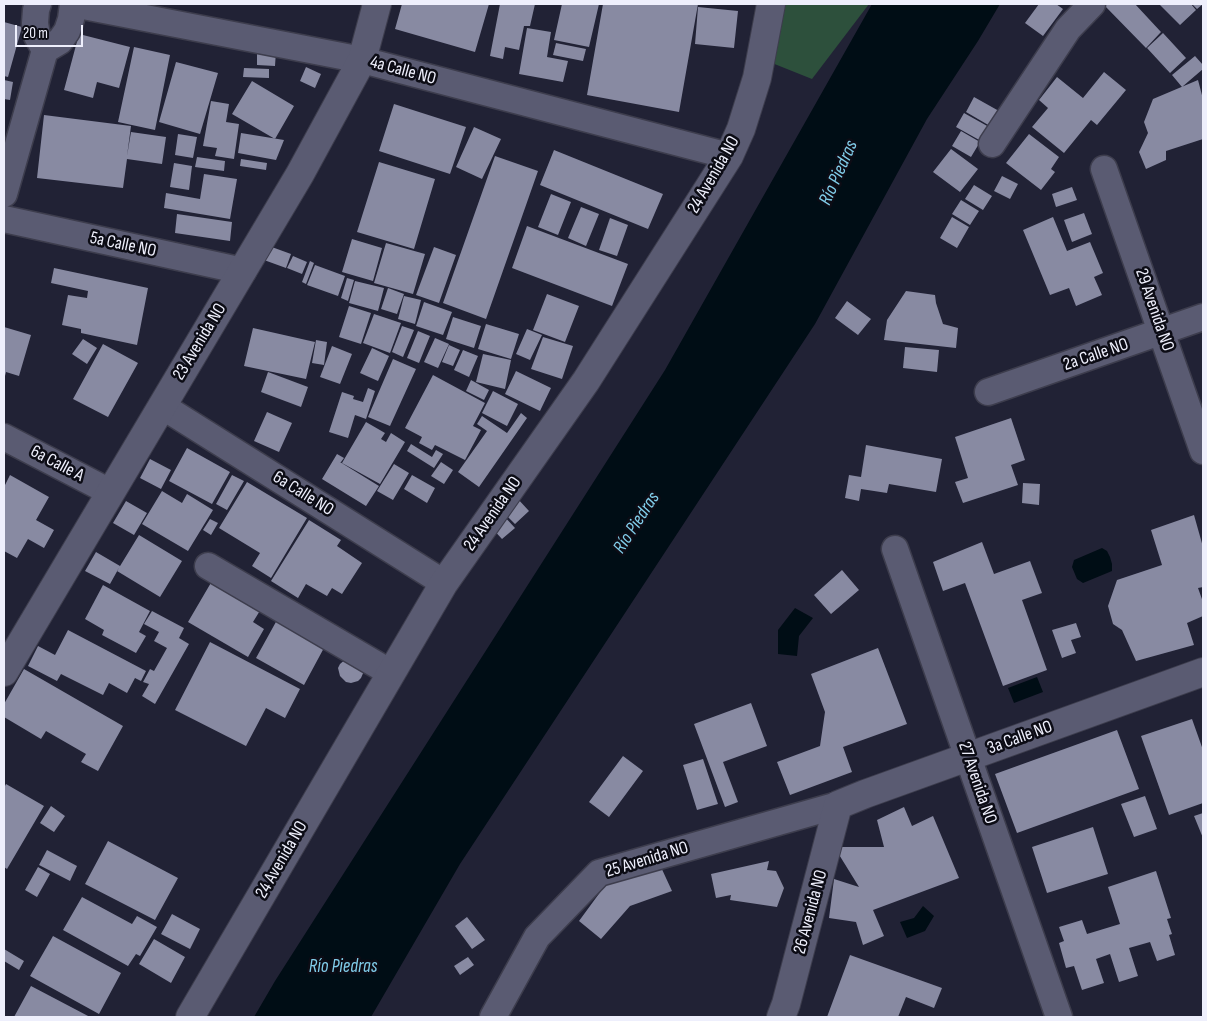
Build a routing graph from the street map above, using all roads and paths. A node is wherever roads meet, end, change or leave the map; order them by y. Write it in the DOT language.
graph roads {
  1 [pos="38,4"];
  2 [pos="73,4"];
  3 [pos="377,4"];
  4 [pos="771,4"];
  5 [pos="1092,4"];
  6 [pos="45,50"];
  7 [pos="362,60"];
  8 [pos="992,144"];
  9 [pos="729,156"];
  10 [pos="1104,169"];
  11 [pos="4,194"];
  12 [pos="4,219"];
  13 [pos="243,271"];
  14 [pos="1203,318"];
  15 [pos="1161,332"];
  16 [pos="988,392"];
  17 [pos="162,406"];
  18 [pos="4,437"];
  19 [pos="1203,451"];
  20 [pos="110,492"];
  21 [pos="895,549"];
  22 [pos="208,566"];
  23 [pos="444,583"];
  24 [pos="4,672"];
  25 [pos="1203,672"];
  26 [pos="391,673"];
  27 [pos="968,757"];
  28 [pos="838,805"];
  29 [pos="190,1017"];
  30 [pos="493,1017"];
  31 [pos="781,1017"];
  32 [pos="1059,1017"];
  1 -- 6 [label="street"];
  2 -- 6 [label="street"];
  2 -- 7 [label="street, 4a Calle NO"];
  3 -- 7 [label="street, 23 Avenida NO"];
  4 -- 9 [label="street, 24 Avenida NO"];
  5 -- 8 [label="street"];
  6 -- 11 [label="street"];
  7 -- 9 [label="street, 4a Calle NO"];
  7 -- 13 [label="street, 23 Avenida NO"];
  9 -- 23 [label="street, 24 Avenida NO"];
  10 -- 15 [label="street, 29 Avenida NO"];
  12 -- 13 [label="street, 5a Calle NO"];
  13 -- 17 [label="street, 23 Avenida NO"];
  14 -- 15 [label="street, 2a Calle NO"];
  15 -- 16 [label="street, 2a Calle NO"];
  15 -- 19 [label="street, 29 Avenida NO"];
  17 -- 20 [label="street, 23 Avenida NO"];
  17 -- 23 [label="street, 6a Calle NO"];
  18 -- 20 [label="street, 6a Calle A"];
  20 -- 24 [label="street, 23 Avenida NO"];
  21 -- 27 [label="street, 27 Avenida NO"];
  22 -- 26 [label="street"];
  23 -- 26 [label="street, 24 Avenida NO"];
  25 -- 27 [label="street, 3a Calle NO"];
  26 -- 29 [label="street, 24 Avenida NO"];
  27 -- 28 [label="street, 3a Calle NO"];
  27 -- 32 [label="street, 27 Avenida NO"];
  28 -- 30 [label="street, 25 Avenida NO"];
  28 -- 31 [label="street, 26 Avenida NO"];
}
